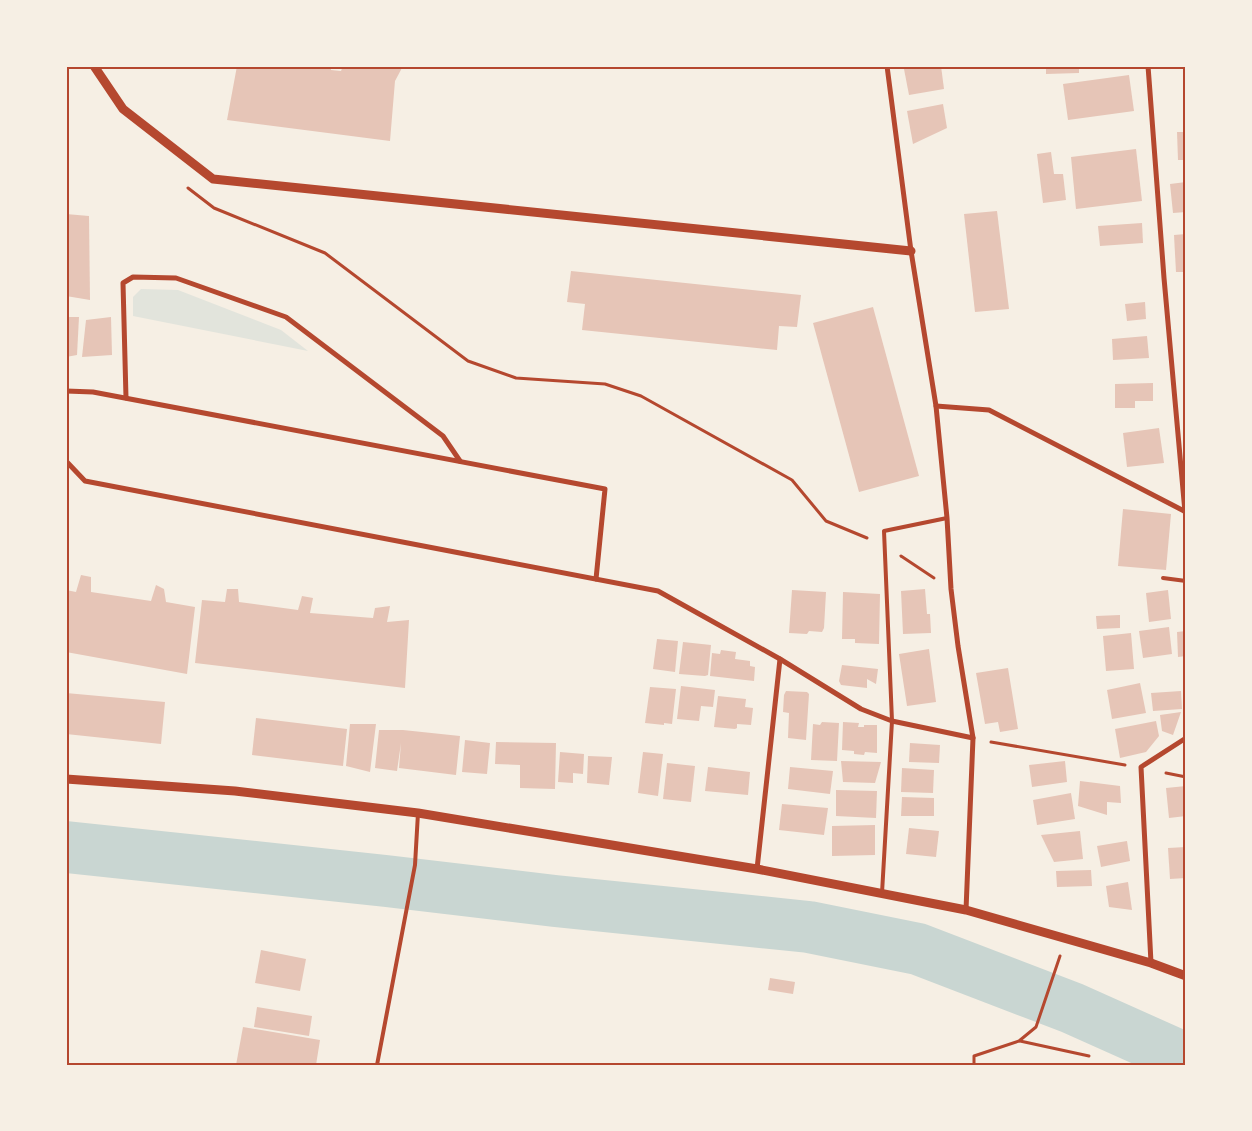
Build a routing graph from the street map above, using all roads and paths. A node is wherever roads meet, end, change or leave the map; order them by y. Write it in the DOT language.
graph roads {
  1 [pos="94,66"];
  2 [pos="887,66"];
  3 [pos="1148,66"];
  4 [pos="188,188"];
  5 [pos="911,251"];
  6 [pos="66,391"];
  7 [pos="126,398"];
  8 [pos="936,406"];
  9 [pos="66,461"];
  10 [pos="460,462"];
  11 [pos="1186,512"];
  12 [pos="947,518"];
  13 [pos="884,545"];
  14 [pos="1163,578"];
  15 [pos="596,579"];
  16 [pos="1186,581"];
  17 [pos="951,589"];
  18 [pos="780,659"];
  19 [pos="892,721"];
  20 [pos="973,738"];
  21 [pos="1186,738"];
  22 [pos="1141,767"];
  23 [pos="66,779"];
  24 [pos="418,814"];
  25 [pos="757,868"];
  26 [pos="882,894"];
  27 [pos="966,910"];
  28 [pos="1151,963"];
  29 [pos="1186,976"];
  30 [pos="1054,977"];
  31 [pos="1019,1040"];
  32 [pos="1089,1056"];
  33 [pos="377,1065"];
  34 [pos="974,1065"];
  1 -- 5 [label="street"];
  2 -- 5 [label="street"];
  3 -- 11 [label="street"];
  4 -- 13 [label="path"];
  5 -- 8 [label="street"];
  6 -- 7 [label="street"];
  7 -- 10 [label="street"];
  7 -- 10 [label="street"];
  8 -- 11 [label="street"];
  8 -- 12 [label="street"];
  9 -- 15 [label="street"];
  10 -- 15 [label="street"];
  12 -- 13 [label="lane"];
  12 -- 17 [label="street"];
  13 -- 17 [label="path"];
  13 -- 19 [label="lane"];
  14 -- 16 [label="lane"];
  15 -- 18 [label="street"];
  17 -- 20 [label="street"];
  18 -- 19 [label="street"];
  18 -- 25 [label="street"];
  19 -- 20 [label="street"];
  19 -- 26 [label="lane"];
  20 -- 22 [label="path"];
  20 -- 27 [label="street"];
  21 -- 22 [label="street"];
  22 -- 28 [label="street"];
  23 -- 24 [label="street"];
  24 -- 25 [label="street"];
  24 -- 33 [label="lane"];
  25 -- 26 [label="street"];
  26 -- 27 [label="street"];
  27 -- 28 [label="street"];
  28 -- 29 [label="street"];
  30 -- 31 [label="path"];
  31 -- 32 [label="path"];
  31 -- 34 [label="path"];
}
